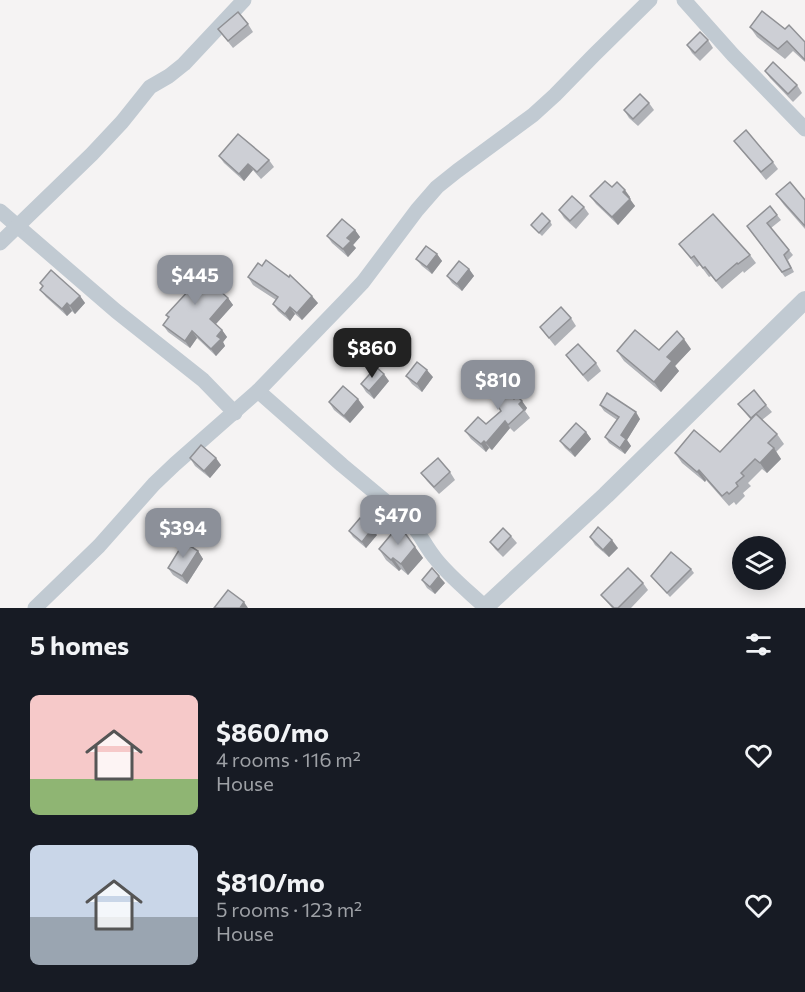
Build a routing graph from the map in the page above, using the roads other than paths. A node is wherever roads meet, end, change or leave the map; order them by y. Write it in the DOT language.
graph roads {
  1 [pos="244,0"];
  2 [pos="650,0"];
  3 [pos="684,0"];
  4 [pos="231,7"];
  5 [pos="805,129"];
  6 [pos="0,211"];
  7 [pos="18,226"];
  8 [pos="0,243"];
  9 [pos="805,300"];
  10 [pos="258,391"];
  11 [pos="235,412"];
  12 [pos="35,608"];
  13 [pos="484,608"];
  1 -- 4 [label="street"];
  2 -- 10 [label="street"];
  3 -- 5 [label="street"];
  4 -- 7 [label="street"];
  6 -- 7 [label="street"];
  7 -- 8 [label="street"];
  7 -- 11 [label="street"];
  9 -- 13 [label="street"];
  10 -- 11 [label="street"];
  10 -- 13 [label="street"];
  11 -- 12 [label="street"];
}
